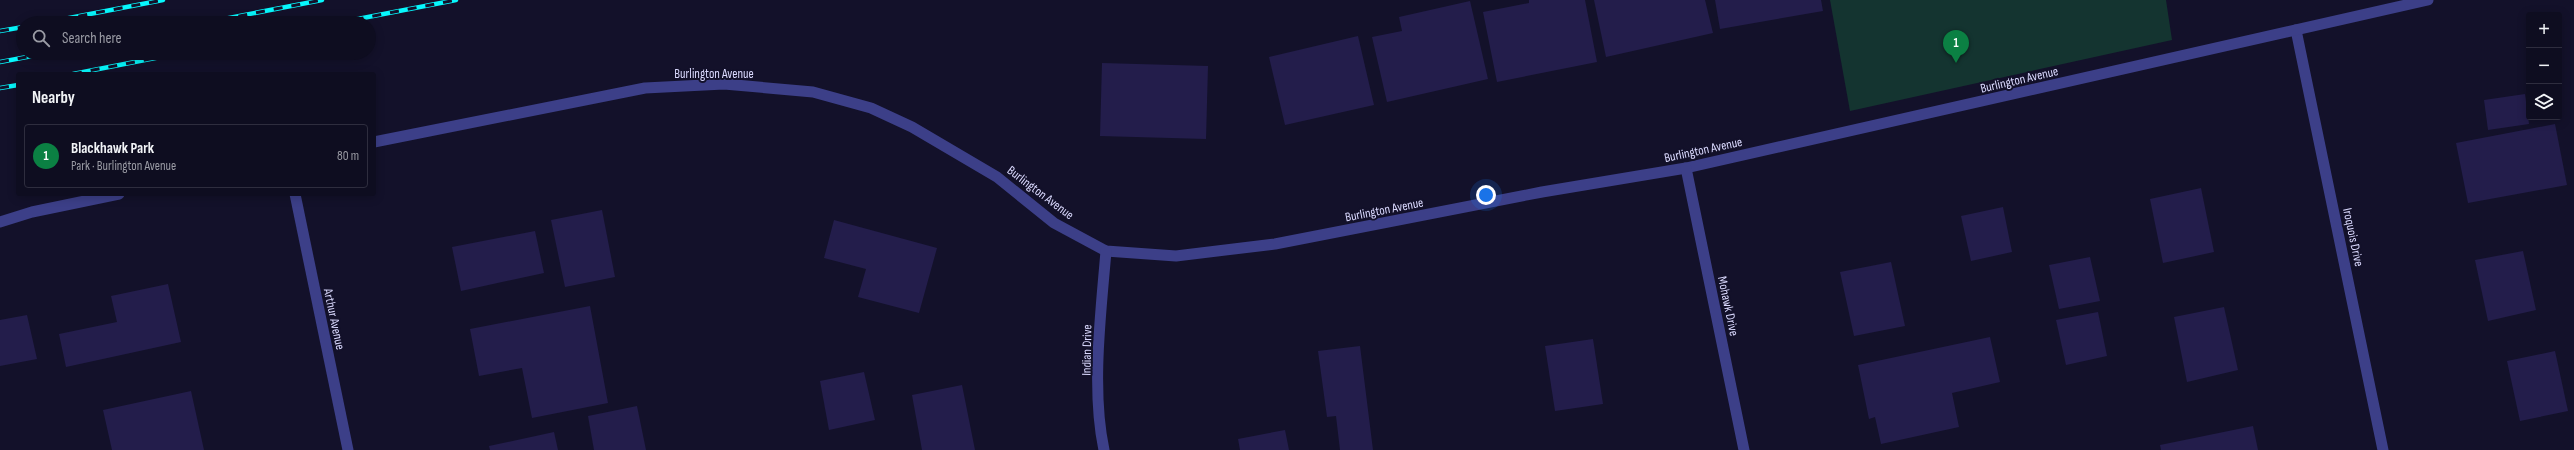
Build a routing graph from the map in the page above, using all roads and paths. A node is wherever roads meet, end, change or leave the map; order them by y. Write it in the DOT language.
graph roads {
  1 [pos="2428,0"];
  2 [pos="2296,30"];
  3 [pos="376,142"];
  4 [pos="1686,168"];
  5 [pos="109,196"];
  6 [pos="295,196"];
  7 [pos="0,222"];
  8 [pos="1106,251"];
  9 [pos="348,450"];
  10 [pos="1104,450"];
  11 [pos="1744,450"];
  12 [pos="2383,450"];
  1 -- 2 [label="street, Burlington Avenue"];
  2 -- 4 [label="street, Burlington Avenue"];
  2 -- 12 [label="street, Iroquois Drive"];
  3 -- 8 [label="street, Burlington Avenue"];
  4 -- 8 [label="street, Burlington Avenue"];
  4 -- 11 [label="street, Mohawk Drive"];
  5 -- 7 [label="street"];
  6 -- 9 [label="street, Arthur Avenue"];
  8 -- 10 [label="street, Indian Drive"];
}
